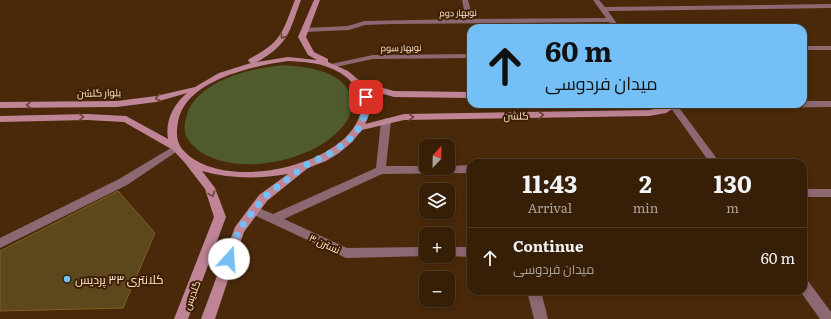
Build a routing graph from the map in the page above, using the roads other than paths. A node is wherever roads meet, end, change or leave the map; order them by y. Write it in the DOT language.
graph roads {
  1 [pos="298,0"];
  2 [pos="317,0"];
  3 [pos="465,0"];
  4 [pos="596,0"];
  5 [pos="831,6"];
  6 [pos="603,9"];
  7 [pos="611,20"];
  8 [pos="470,21"];
  9 [pos="614,24"];
  10 [pos="305,30"];
  11 [pos="807,48"];
  12 [pos="831,48"];
  13 [pos="467,56"];
  14 [pos="331,66"];
  15 [pos="240,67"];
  16 [pos="359,84"];
  17 [pos="196,89"];
  18 [pos="467,95"];
  19 [pos="807,104"];
  20 [pos="831,104"];
  21 [pos="0,105"];
  22 [pos="667,108"];
  23 [pos="673,108"];
  24 [pos="0,119"];
  25 [pos="386,121"];
  26 [pos="359,128"];
  27 [pos="176,148"];
  28 [pos="712,159"];
  29 [pos="190,162"];
  30 [pos="306,165"];
  31 [pos="467,169"];
  32 [pos="381,170"];
  33 [pos="807,193"];
  34 [pos="831,193"];
  35 [pos="254,210"];
  36 [pos="273,219"];
  37 [pos="0,243"];
  38 [pos="419,252"];
  39 [pos="455,252"];
  40 [pos="467,252"];
  41 [pos="807,290"];
  42 [pos="535,295"];
  43 [pos="181,319"];
  44 [pos="208,319"];
  45 [pos="541,319"];
  46 [pos="828,319"];
  1 -- 15 [label="main road, one-way"];
  2 -- 10 [label="main road"];
  3 -- 8 [label="street"];
  4 -- 6 [label="street"];
  5 -- 6 [label="street"];
  6 -- 7 [label="street"];
  7 -- 8 [label="street, نوبهار دوم"];
  7 -- 9 [label="street"];
  8 -- 10 [label="street, نوبهار دوم"];
  10 -- 14 [label="main road"];
  11 -- 12 [label="street"];
  13 -- 14 [label="street, نوبهار سوم"];
  14 -- 15 [label="main road"];
  14 -- 16 [label="main road"];
  15 -- 17 [label="main road"];
  16 -- 18 [label="main road"];
  16 -- 26 [label="main road"];
  17 -- 21 [label="main road, بلوار گلشن, one-way"];
  17 -- 27 [label="main road"];
  19 -- 20 [label="street"];
  25 -- 22 [label="main road, گلشن, one-way"];
  23 -- 28 [label="street"];
  24 -- 27 [label="main road, one-way"];
  25 -- 26 [label="main road, گلشن"];
  25 -- 32 [label="street"];
  26 -- 30 [label="main road"];
  27 -- 29 [label="main road, گلدیس"];
  27 -- 37 [label="street"];
  29 -- 30 [label="main road"];
  29 -- 43 [label="main road, گلدیس, one-way"];
  30 -- 35 [label="main road"];
  31 -- 32 [label="street"];
  32 -- 36 [label="street"];
  33 -- 34 [label="street"];
  35 -- 36 [label="street, نسترن ۳"];
  35 -- 44 [label="main road"];
  36 -- 38 [label="street, نسترن ۳"];
  39 -- 40 [label="street"];
  41 -- 46 [label="street"];
  42 -- 45 [label="street"];
}
